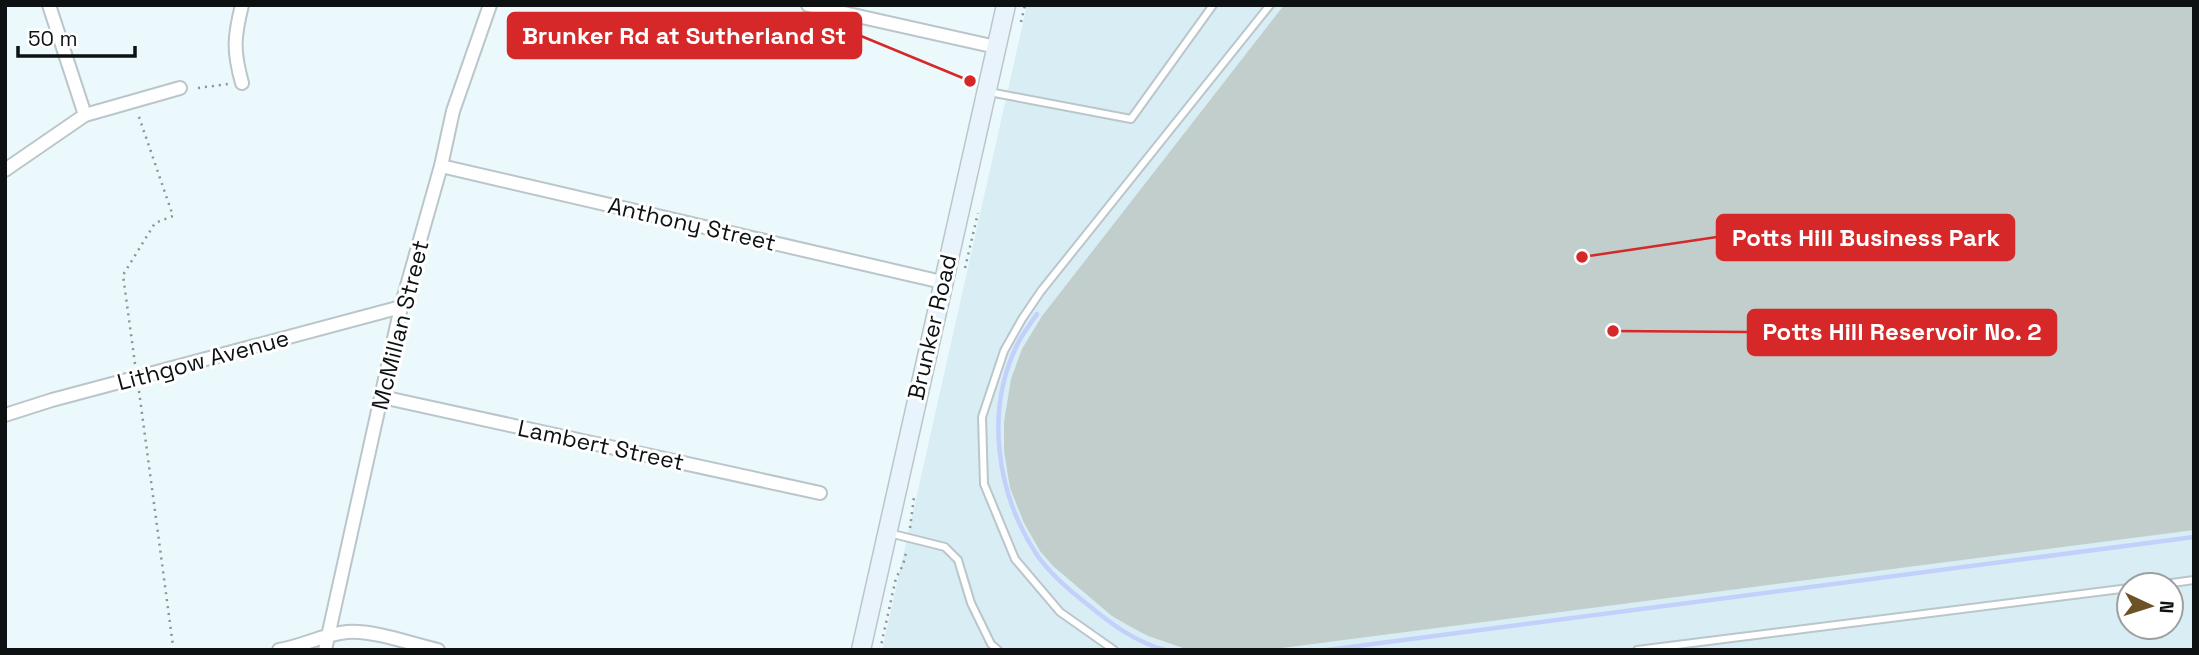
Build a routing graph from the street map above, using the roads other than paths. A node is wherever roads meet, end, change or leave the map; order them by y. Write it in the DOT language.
graph roads {
  1 [pos="49,5"];
  2 [pos="242,5"];
  3 [pos="491,5"];
  4 [pos="807,5"];
  5 [pos="1006,5"];
  6 [pos="1213,5"];
  7 [pos="1270,5"];
  8 [pos="996,47"];
  9 [pos="242,83"];
  10 [pos="180,88"];
  11 [pos="986,91"];
  12 [pos="85,115"];
  13 [pos="441,166"];
  14 [pos="5,170"];
  15 [pos="942,282"];
  16 [pos="401,307"];
  17 [pos="382,397"];
  18 [pos="5,415"];
  19 [pos="820,493"];
  20 [pos="887,533"];
  21 [pos="2115,591"];
  22 [pos="328,636"];
  23 [pos="279,650"];
  24 [pos="325,650"];
  25 [pos="438,650"];
  26 [pos="861,650"];
  27 [pos="998,650"];
  28 [pos="1114,650"];
  29 [pos="1637,650"];
  1 -- 12 [label="street"];
  2 -- 9 [label="street"];
  3 -- 13 [label="street, McMillan Street"];
  4 -- 8 [label="street"];
  5 -- 8 [label="main road, Brunker Road"];
  6 -- 11 [label="lane"];
  7 -- 28 [label="lane"];
  8 -- 11 [label="main road, Brunker Road"];
  10 -- 12 [label="street"];
  11 -- 15 [label="main road, Brunker Road"];
  12 -- 14 [label="street"];
  13 -- 15 [label="street, Anthony Street"];
  13 -- 16 [label="street, McMillan Street"];
  15 -- 20 [label="main road, Brunker Road"];
  16 -- 17 [label="street, McMillan Street"];
  16 -- 18 [label="street, Lithgow Avenue"];
  17 -- 19 [label="street, Lambert Street"];
  17 -- 22 [label="street, McMillan Street"];
  20 -- 26 [label="main road, Brunker Road"];
  20 -- 27 [label="lane"];
  21 -- 29 [label="lane"];
  22 -- 23 [label="street"];
  22 -- 24 [label="street, McMillan Street"];
  22 -- 25 [label="street"];
}
